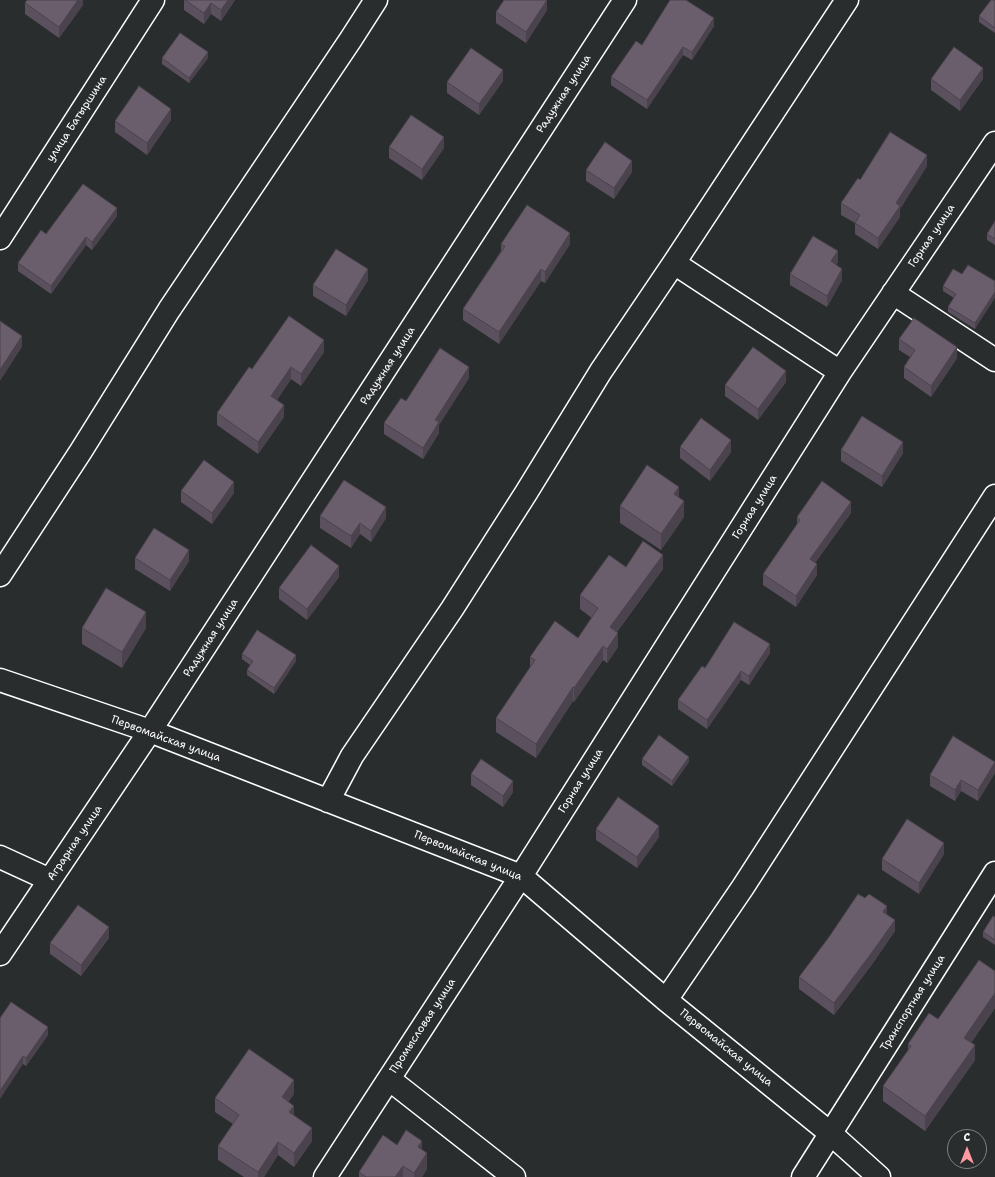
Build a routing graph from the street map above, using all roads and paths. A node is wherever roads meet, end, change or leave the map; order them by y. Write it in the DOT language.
graph roads {
  1 [pos="153,0"];
  2 [pos="376,0"];
  3 [pos="625,0"];
  4 [pos="847,0"];
  5 [pos="995,143"];
  6 [pos="0,238"];
  7 [pos="674,262"];
  8 [pos="892,293"];
  9 [pos="995,360"];
  10 [pos="840,372"];
  11 [pos="995,496"];
  12 [pos="0,575"];
  13 [pos="0,680"];
  14 [pos="150,731"];
  15 [pos="328,800"];
  16 [pos="0,857"];
  17 [pos="995,874"];
  18 [pos="521,876"];
  19 [pos="50,880"];
  20 [pos="0,954"];
  21 [pos="666,1000"];
  22 [pos="389,1079"];
  23 [pos="830,1133"];
  24 [pos="325,1177"];
  25 [pos="514,1177"];
  26 [pos="803,1177"];
  27 [pos="879,1177"];
  1 -- 6 [label="street, улица Батыршина"];
  2 -- 12 [label="street"];
  3 -- 14 [label="street, Радужная улица"];
  4 -- 7 [label="street"];
  5 -- 8 [label="street, Горная улица"];
  7 -- 10 [label="street"];
  7 -- 15 [label="street"];
  8 -- 9 [label="street"];
  8 -- 10 [label="street, Горная улица"];
  10 -- 18 [label="street, Горная улица"];
  11 -- 21 [label="street"];
  13 -- 14 [label="street, Первомайская улица"];
  14 -- 15 [label="street, Первомайская улица"];
  14 -- 19 [label="street, Аграрная улица"];
  15 -- 18 [label="street, Первомайская улица"];
  16 -- 19 [label="street"];
  17 -- 23 [label="street, Транспортная улица"];
  18 -- 21 [label="street, Первомайская улица"];
  18 -- 22 [label="street, Промысловая улица"];
  19 -- 20 [label="street, Аграрная улица"];
  21 -- 23 [label="street, Первомайская улица"];
  22 -- 24 [label="street, Промысловая улица"];
  22 -- 25 [label="street"];
  23 -- 26 [label="street, Транспортная улица"];
  23 -- 27 [label="street, Первомайская улица"];
}
